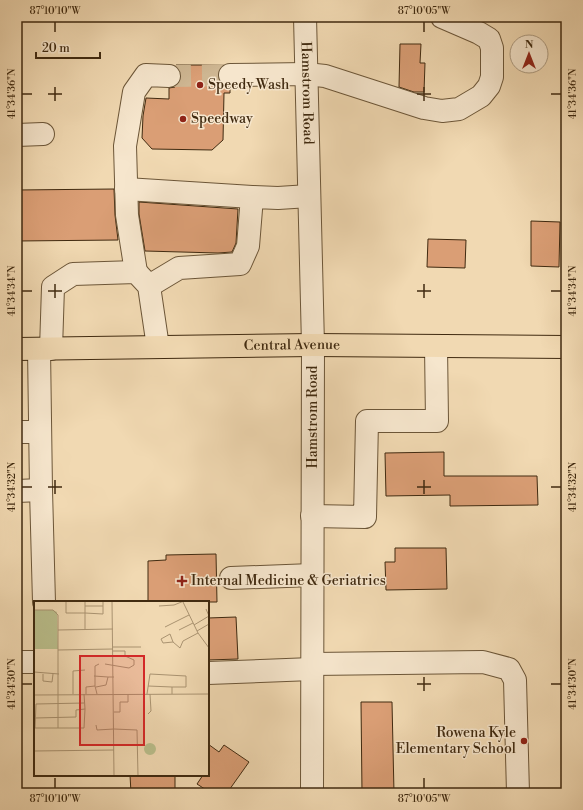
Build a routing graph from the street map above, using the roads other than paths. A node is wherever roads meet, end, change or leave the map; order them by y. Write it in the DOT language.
graph roads {
  1 [pos="305,17"];
  2 [pos="442,17"];
  3 [pos="306,74"];
  4 [pos="230,75"];
  5 [pos="169,76"];
  6 [pos="43,134"];
  7 [pos="17,135"];
  8 [pos="126,189"];
  9 [pos="309,196"];
  10 [pos="252,197"];
  11 [pos="143,279"];
  12 [pos="313,345"];
  13 [pos="436,346"];
  14 [pos="158,347"];
  15 [pos="566,347"];
  16 [pos="17,349"];
  17 [pos="45,349"];
  18 [pos="17,432"];
  19 [pos="40,432"];
  20 [pos="41,490"];
  21 [pos="17,491"];
  22 [pos="312,516"];
  23 [pos="312,575"];
  24 [pos="231,578"];
  25 [pos="44,601"];
  26 [pos="17,662"];
  27 [pos="34,662"];
  28 [pos="312,666"];
  29 [pos="209,674"];
  30 [pos="312,793"];
  31 [pos="518,793"];
  1 -- 3 [label="street, Hamstrom Road"];
  2 -- 3 [label="street"];
  3 -- 4 [label="street"];
  3 -- 9 [label="street, Hamstrom Road"];
  5 -- 8 [label="street"];
  6 -- 7 [label="street"];
  8 -- 10 [label="street"];
  8 -- 11 [label="street"];
  9 -- 10 [label="street"];
  9 -- 12 [label="street, Hamstrom Road"];
  10 -- 11 [label="street"];
  11 -- 14 [label="street"];
  11 -- 17 [label="street"];
  12 -- 13 [label="main road, Central Avenue"];
  12 -- 14 [label="main road, Central Avenue"];
  12 -- 22 [label="street, Hamstrom Road"];
  13 -- 15 [label="main road, Central Avenue"];
  13 -- 22 [label="street"];
  14 -- 17 [label="main road, Central Avenue"];
  16 -- 17 [label="main road, Central Avenue"];
  17 -- 19 [label="street"];
  18 -- 19 [label="street"];
  19 -- 20 [label="street"];
  20 -- 21 [label="street"];
  20 -- 25 [label="street"];
  22 -- 23 [label="street, Hamstrom Road"];
  23 -- 24 [label="street"];
  23 -- 28 [label="street, Hamstrom Road"];
  26 -- 27 [label="street"];
  28 -- 29 [label="street"];
  28 -- 30 [label="street, Hamstrom Road"];
  28 -- 31 [label="street"];
}
